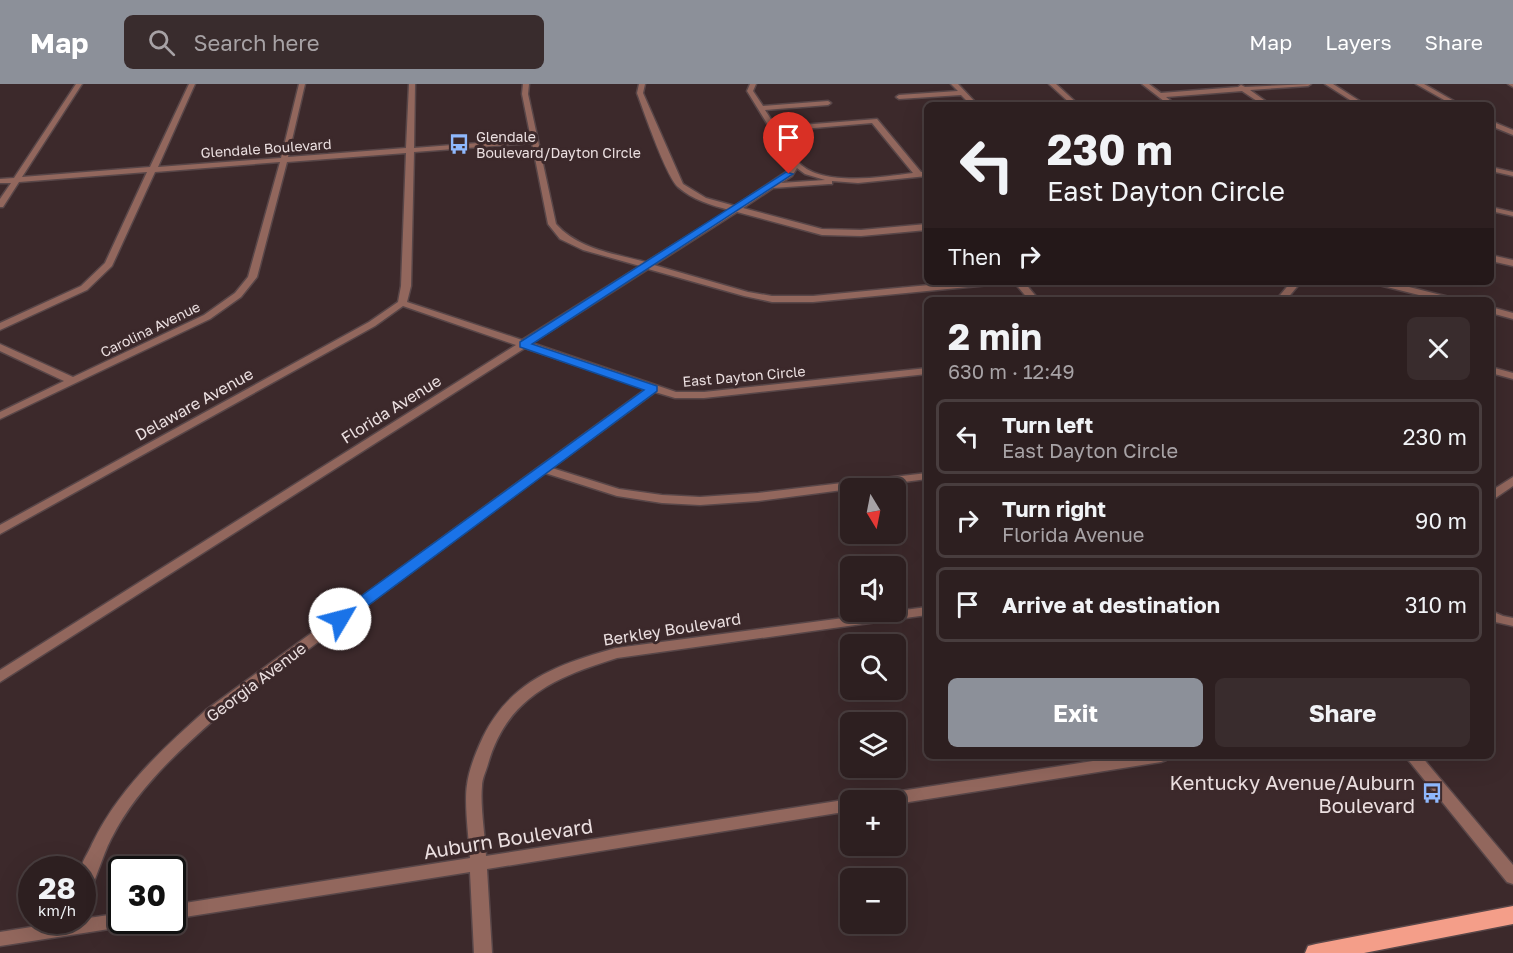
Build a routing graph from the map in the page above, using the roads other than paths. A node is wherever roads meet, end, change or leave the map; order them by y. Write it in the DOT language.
graph roads {
  1 [pos="79,84"];
  2 [pos="192,84"];
  3 [pos="302,84"];
  4 [pos="412,84"];
  5 [pos="526,84"];
  6 [pos="642,84"];
  7 [pos="753,84"];
  8 [pos="954,84"];
  9 [pos="1052,84"];
  10 [pos="1145,84"];
  11 [pos="1236,84"];
  12 [pos="1308,84"];
  13 [pos="1328,84"];
  14 [pos="1419,84"];
  15 [pos="1244,89"];
  16 [pos="963,93"];
  17 [pos="1160,95"];
  18 [pos="899,98"];
  19 [pos="972,102"];
  20 [pos="1073,102"];
  21 [pos="1169,102"];
  22 [pos="1264,102"];
  23 [pos="1358,102"];
  24 [pos="1452,102"];
  25 [pos="828,103"];
  26 [pos="760,108"];
  27 [pos="1494,124"];
  28 [pos="773,129"];
  29 [pos="1513,133"];
  30 [pos="535,141"];
  31 [pos="412,150"];
  32 [pos="284,160"];
  33 [pos="796,164"];
  34 [pos="154,170"];
  35 [pos="1494,170"];
  36 [pos="923,174"];
  37 [pos="1513,174"];
  38 [pos="17,180"];
  39 [pos="848,180"];
  40 [pos="0,181"];
  41 [pos="770,186"];
  42 [pos="0,205"];
  43 [pos="736,210"];
  44 [pos="1494,210"];
  45 [pos="1513,214"];
  46 [pos="924,227"];
  47 [pos="1494,259"];
  48 [pos="1513,263"];
  49 [pos="648,265"];
  50 [pos="956,285"];
  51 [pos="1022,285"];
  52 [pos="1294,285"];
  53 [pos="1388,285"];
  54 [pos="1032,297"];
  55 [pos="1284,297"];
  56 [pos="1430,297"];
  57 [pos="402,303"];
  58 [pos="1494,311"];
  59 [pos="1513,316"];
  60 [pos="0,327"];
  61 [pos="524,345"];
  62 [pos="0,347"];
  63 [pos="924,371"];
  64 [pos="1494,371"];
  65 [pos="1513,376"];
  66 [pos="72,381"];
  67 [pos="652,389"];
  68 [pos="0,416"];
  69 [pos="543,469"];
  70 [pos="924,476"];
  71 [pos="1513,480"];
  72 [pos="1494,495"];
  73 [pos="0,530"];
  74 [pos="924,611"];
  75 [pos="0,677"];
  76 [pos="1142,759"];
  77 [pos="1415,759"];
  78 [pos="906,796"];
  79 [pos="840,807"];
  80 [pos="94,856"];
  81 [pos="479,863"];
  82 [pos="1513,877"];
  83 [pos="186,910"];
  84 [pos="1513,915"];
  85 [pos="24,934"];
  86 [pos="0,939"];
  87 [pos="483,953"];
  88 [pos="1316,953"];
  1 -- 38 [label="street"];
  2 -- 34 [label="street"];
  3 -- 32 [label="street, Carolina Avenue"];
  4 -- 31 [label="street"];
  5 -- 30 [label="street"];
  6 -- 43 [label="street"];
  7 -- 26 [label="street"];
  8 -- 16 [label="street"];
  9 -- 20 [label="street"];
  10 -- 17 [label="street"];
  11 -- 15 [label="street"];
  12 -- 15 [label="street"];
  13 -- 23 [label="street"];
  14 -- 24 [label="street"];
  15 -- 17 [label="street"];
  15 -- 22 [label="street"];
  16 -- 18 [label="street"];
  16 -- 19 [label="street"];
  17 -- 21 [label="street"];
  25 -- 26 [label="street"];
  26 -- 28 [label="street"];
  27 -- 29 [label="street"];
  28 -- 33 [label="street"];
  28 -- 36 [label="street"];
  30 -- 31 [label="street, Glendale Boulevard"];
  30 -- 49 [label="street"];
  31 -- 32 [label="street, Glendale Boulevard"];
  31 -- 57 [label="street"];
  32 -- 34 [label="street, Glendale Boulevard"];
  32 -- 66 [label="street, Carolina Avenue"];
  33 -- 39 [label="street"];
  33 -- 41 [label="street, Florida Avenue"];
  34 -- 38 [label="street, Glendale Boulevard"];
  34 -- 60 [label="street"];
  35 -- 37 [label="street"];
  36 -- 39 [label="street"];
  38 -- 40 [label="street, Glendale Boulevard"];
  38 -- 42 [label="street"];
  39 -- 41 [label="street"];
  41 -- 43 [label="street, Florida Avenue"];
  43 -- 46 [label="street"];
  43 -- 49 [label="street, Florida Avenue"];
  44 -- 45 [label="street"];
  47 -- 48 [label="street"];
  49 -- 50 [label="street"];
  49 -- 61 [label="street, Florida Avenue"];
  51 -- 54 [label="street"];
  52 -- 55 [label="street"];
  53 -- 56 [label="street"];
  57 -- 61 [label="street, East Dayton Circle"];
  57 -- 73 [label="street, Delaware Avenue"];
  58 -- 59 [label="street"];
  61 -- 67 [label="street, East Dayton Circle"];
  61 -- 75 [label="street, Florida Avenue"];
  62 -- 66 [label="street"];
  63 -- 67 [label="street, East Dayton Circle"];
  64 -- 65 [label="street"];
  66 -- 68 [label="street, Carolina Avenue"];
  67 -- 69 [label="street, Georgia Avenue"];
  69 -- 70 [label="street"];
  69 -- 80 [label="street, Georgia Avenue"];
  71 -- 72 [label="street"];
  74 -- 81 [label="street, Berkley Boulevard"];
  76 -- 78 [label="street"];
  77 -- 82 [label="street"];
  79 -- 81 [label="street, Auburn Boulevard"];
  81 -- 83 [label="street, Auburn Boulevard"];
  81 -- 87 [label="street, Berkley Boulevard"];
  84 -- 88 [label="main road"];
  85 -- 86 [label="street"];
}
